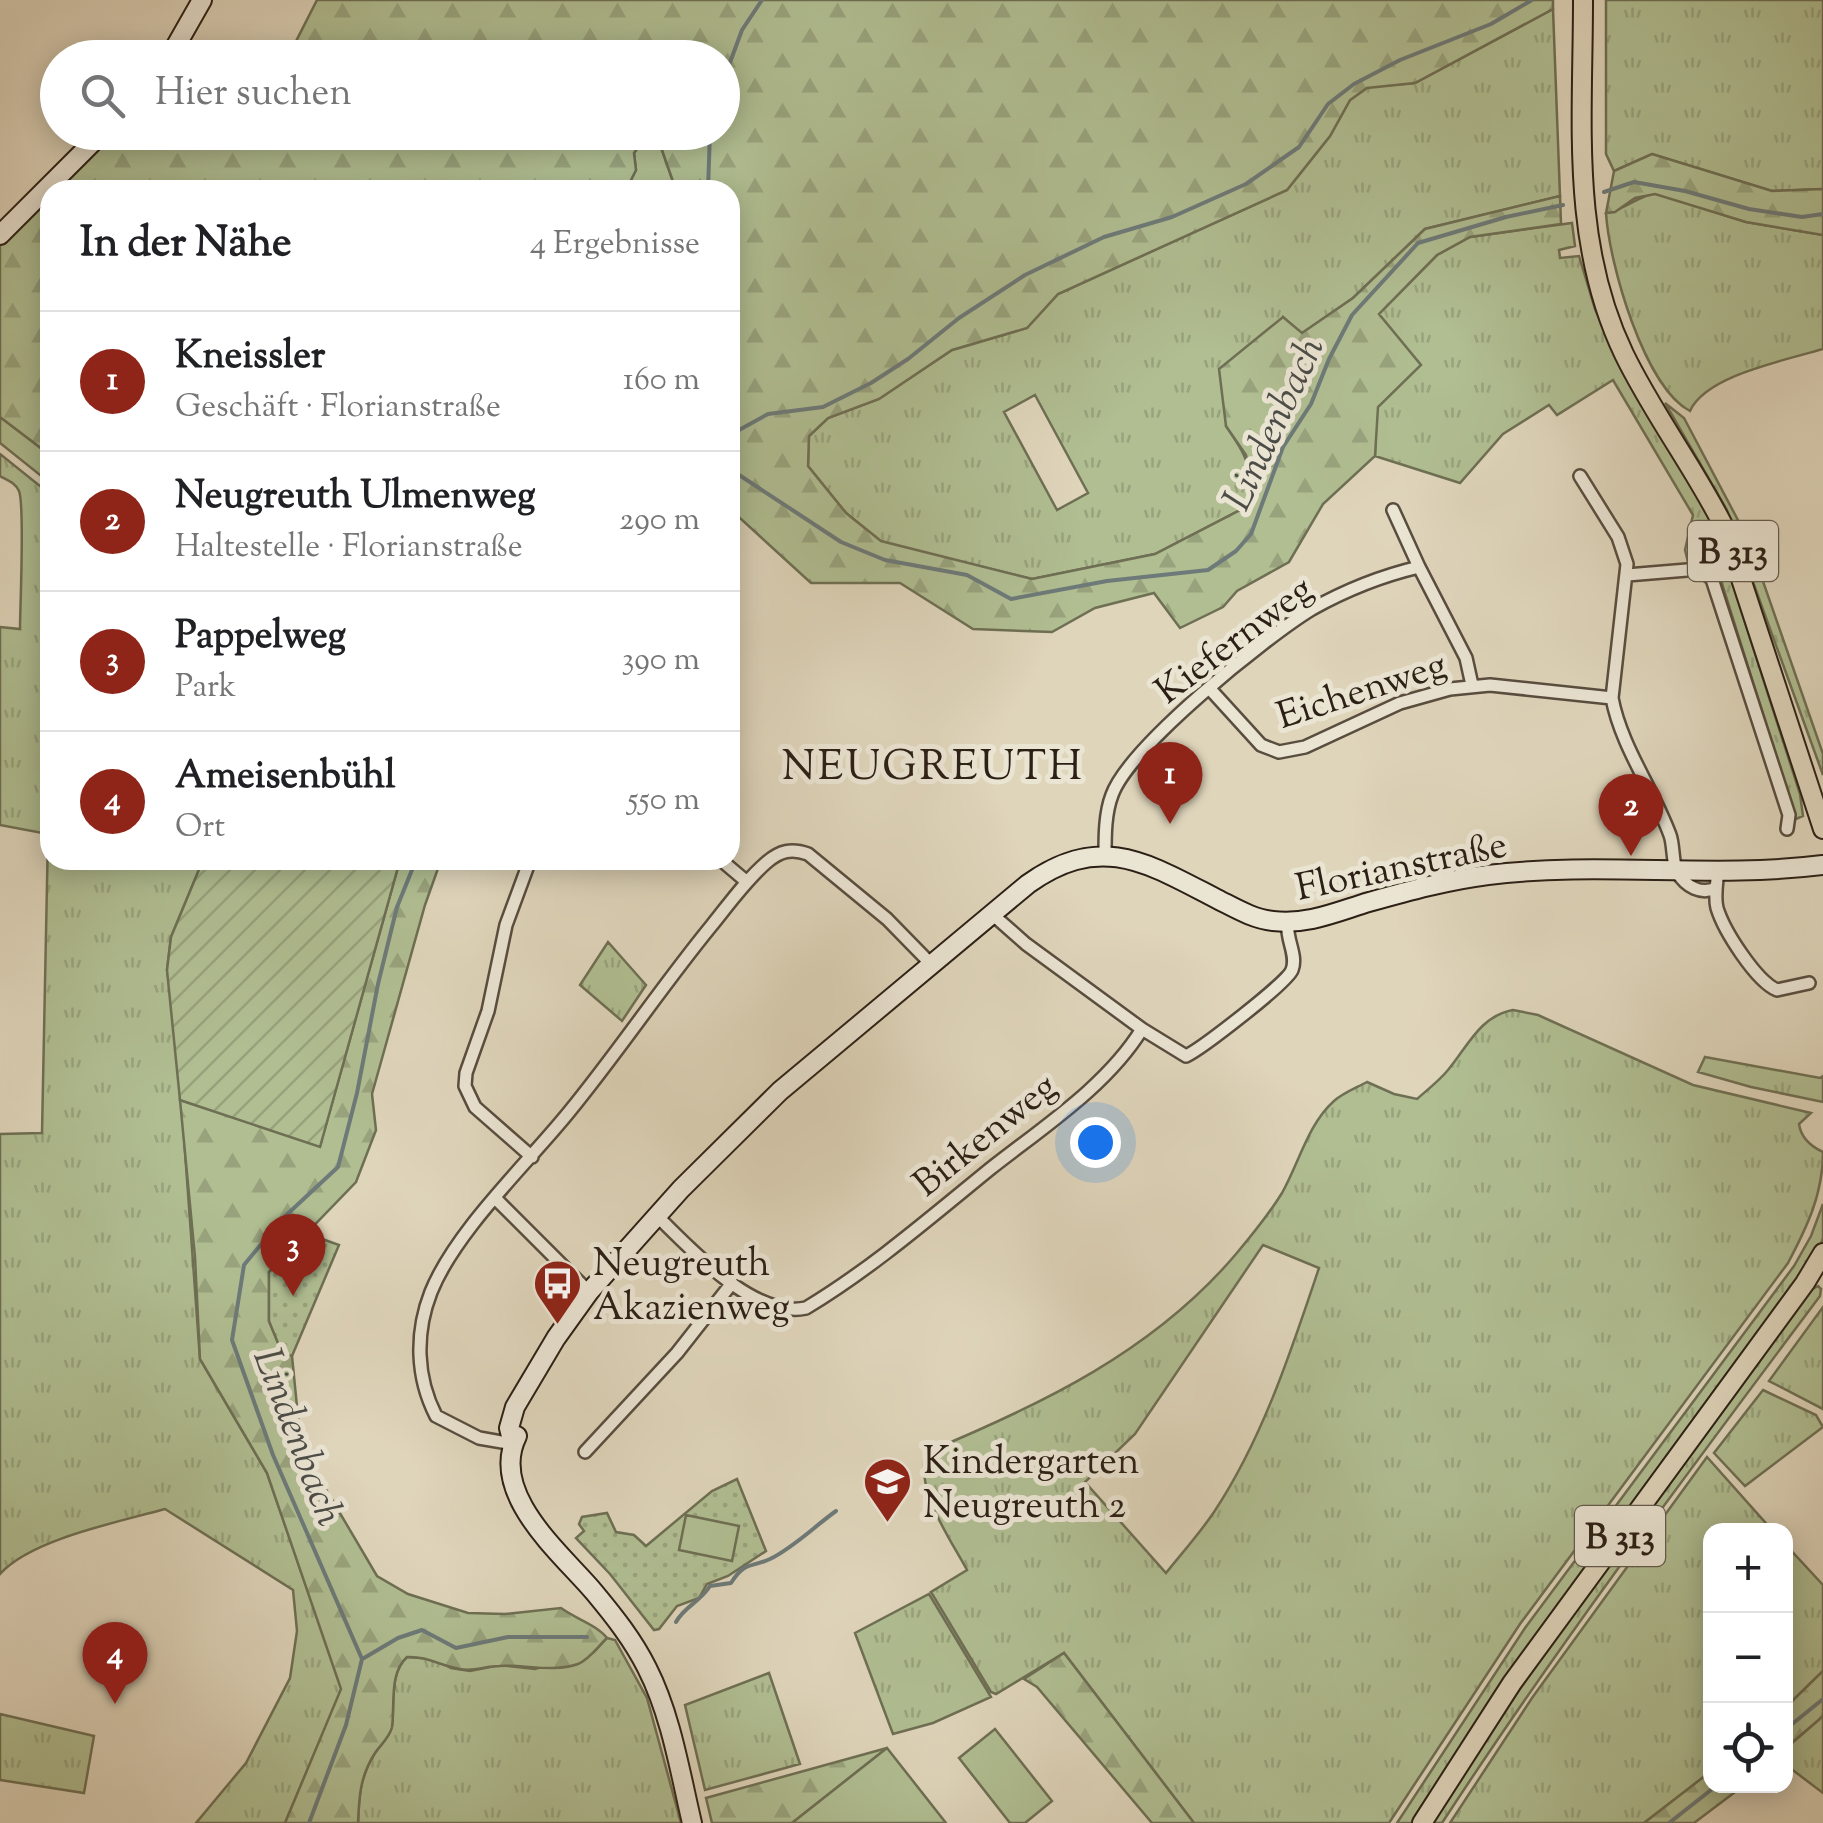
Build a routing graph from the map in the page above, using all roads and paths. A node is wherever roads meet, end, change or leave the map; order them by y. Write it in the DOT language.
graph roads {
  1 [pos="202,0"];
  2 [pos="1583,0"];
  3 [pos="180,40"];
  4 [pos="86,150"];
  5 [pos="56,180"];
  6 [pos="40,195"];
  7 [pos="0,235"];
  8 [pos="1580,476"];
  9 [pos="1393,510"];
  10 [pos="1418,567"];
  11 [pos="1627,575"];
  12 [pos="1472,686"];
  13 [pos="1210,690"];
  14 [pos="1612,698"];
  15 [pos="1787,829"];
  16 [pos="1823,829"];
  17 [pos="1105,855"];
  18 [pos="1823,864"];
  19 [pos="1675,868"];
  20 [pos="526,870"];
  21 [pos="733,870"];
  22 [pos="1717,879"];
  23 [pos="747,882"];
  24 [pos="992,914"];
  25 [pos="1288,922"];
  26 [pos="931,964"];
  27 [pos="1809,982"];
  28 [pos="1142,1029"];
  29 [pos="532,1157"];
  30 [pos="496,1199"];
  31 [pos="657,1216"];
  32 [pos="1823,1253"];
  33 [pos="732,1283"];
  34 [pos="590,1292"];
  35 [pos="513,1444"];
  36 [pos="585,1452"];
  37 [pos="692,1823"];
  38 [pos="1422,1823"];
  1 -- 3 [label="street"];
  2 -- 16 [label="main road, B 313"];
  4 -- 5 [label="street"];
  6 -- 7 [label="street"];
  8 -- 11 [label="street"];
  9 -- 10 [label="street"];
  10 -- 12 [label="street"];
  10 -- 13 [label="street, Kiefernweg"];
  11 -- 14 [label="street"];
  11 -- 15 [label="street"];
  12 -- 13 [label="street, Eichenweg"];
  12 -- 14 [label="street, Eichenweg"];
  13 -- 17 [label="street, Kiefernweg"];
  14 -- 19 [label="street"];
  17 -- 24 [label="street, Florianstraße"];
  17 -- 25 [label="street, Florianstraße"];
  18 -- 22 [label="street, Florianstraße"];
  19 -- 22 [label="street, Florianstraße"];
  19 -- 25 [label="street, Florianstraße"];
  20 -- 29 [label="street"];
  21 -- 23 [label="street"];
  22 -- 27 [label="street"];
  23 -- 26 [label="street"];
  23 -- 29 [label="street"];
  24 -- 26 [label="street, Florianstraße"];
  24 -- 28 [label="street"];
  25 -- 28 [label="street"];
  26 -- 31 [label="street, Florianstraße"];
  28 -- 33 [label="street, Birkenweg"];
  29 -- 30 [label="street"];
  30 -- 34 [label="street"];
  30 -- 35 [label="street"];
  31 -- 33 [label="street, Birkenweg"];
  31 -- 34 [label="street, Florianstraße"];
  32 -- 38 [label="main road, B 313"];
  33 -- 36 [label="street"];
  34 -- 35 [label="street, Florianstraße"];
  35 -- 37 [label="street, Florianstraße"];
}
